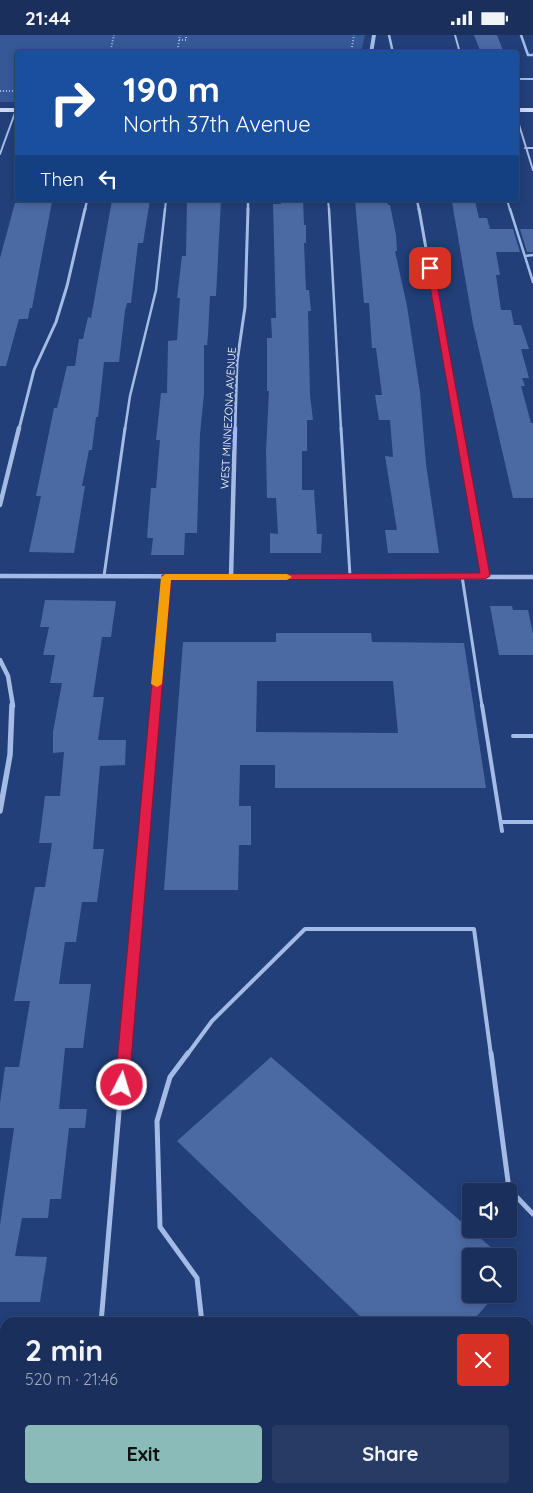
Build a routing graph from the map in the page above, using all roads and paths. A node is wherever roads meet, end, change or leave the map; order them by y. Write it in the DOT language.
graph roads {
  1 [pos="114,35"];
  2 [pos="180,35"];
  3 [pos="186,35"];
  4 [pos="354,35"];
  5 [pos="374,35"];
  6 [pos="389,35"];
  7 [pos="455,35"];
  8 [pos="521,35"];
  9 [pos="179,40"];
  10 [pos="111,50"];
  11 [pos="177,50"];
  12 [pos="352,50"];
  13 [pos="372,50"];
  14 [pos="392,50"];
  15 [pos="459,50"];
  16 [pos="533,55"];
  17 [pos="519,79"];
  18 [pos="533,79"];
  19 [pos="0,91"];
  20 [pos="15,91"];
  21 [pos="0,110"];
  22 [pos="15,110"];
  23 [pos="519,110"];
  24 [pos="533,110"];
  25 [pos="15,115"];
  26 [pos="519,126"];
  27 [pos="525,148"];
  28 [pos="533,148"];
  29 [pos="0,154"];
  30 [pos="533,170"];
  31 [pos="87,202"];
  32 [pos="166,202"];
  33 [pos="248,202"];
  34 [pos="328,202"];
  35 [pos="417,202"];
  36 [pos="508,202"];
  37 [pos="525,255"];
  38 [pos="533,255"];
  39 [pos="533,282"];
  40 [pos="0,505"];
  41 [pos="0,576"];
  42 [pos="462,576"];
  43 [pos="485,576"];
  44 [pos="104,577"];
  45 [pos="166,577"];
  46 [pos="231,577"];
  47 [pos="350,577"];
  48 [pos="533,577"];
  49 [pos="0,660"];
  50 [pos="513,736"];
  51 [pos="533,736"];
  52 [pos="0,811"];
  53 [pos="501,822"];
  54 [pos="533,822"];
  55 [pos="502,831"];
  56 [pos="533,1214"];
  57 [pos="102,1317"];
  58 [pos="201,1317"];
  1 -- 10 [label="path"];
  2 -- 9 [label="path"];
  3 -- 9 [label="path"];
  4 -- 12 [label="path"];
  5 -- 13 [label="street"];
  6 -- 14 [label="street"];
  7 -- 15 [label="lane"];
  8 -- 16 [label="street"];
  9 -- 11 [label="path"];
  17 -- 18 [label="lane"];
  19 -- 20 [label="path"];
  21 -- 22 [label="main road"];
  23 -- 24 [label="main road"];
  25 -- 29 [label="lane"];
  26 -- 27 [label="lane"];
  27 -- 28 [label="lane"];
  27 -- 30 [label="lane"];
  31 -- 40 [label="street"];
  32 -- 44 [label="lane"];
  33 -- 46 [label="street, WEST MINNEZONA AVENUE"];
  34 -- 47 [label="lane"];
  35 -- 43 [label="street"];
  36 -- 37 [label="lane"];
  37 -- 38 [label="lane"];
  37 -- 39 [label="lane"];
  41 -- 44 [label="street"];
  42 -- 43 [label="street"];
  42 -- 47 [label="street"];
  42 -- 53 [label="lane"];
  43 -- 48 [label="street"];
  44 -- 45 [label="street"];
  45 -- 46 [label="street"];
  45 -- 57 [label="lane"];
  46 -- 47 [label="street"];
  49 -- 52 [label="street"];
  50 -- 51 [label="lane"];
  53 -- 54 [label="lane"];
  53 -- 55 [label="lane"];
  56 -- 58 [label="lane"];
}
